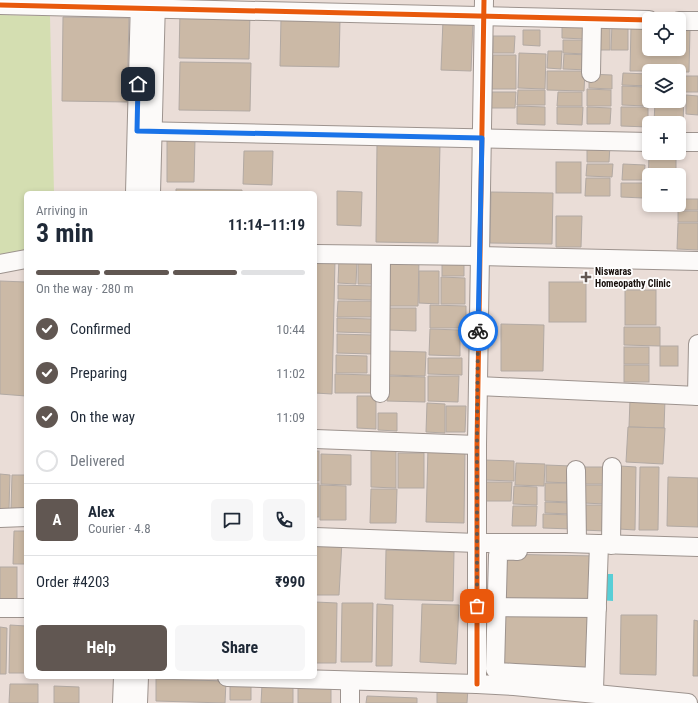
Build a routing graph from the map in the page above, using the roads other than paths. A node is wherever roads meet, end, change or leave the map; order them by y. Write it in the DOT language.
graph roads {
  1 [pos="148,4"];
  2 [pos="0,5"];
  3 [pos="484,8"];
  4 [pos="592,19"];
  5 [pos="642,20"];
  6 [pos="686,21"];
  7 [pos="698,21"];
  8 [pos="591,73"];
  9 [pos="145,131"];
  10 [pos="482,138"];
  11 [pos="642,142"];
  12 [pos="686,142"];
  13 [pos="698,142"];
  14 [pos="135,191"];
  15 [pos="151,191"];
  16 [pos="317,254"];
  17 [pos="381,255"];
  18 [pos="480,256"];
  19 [pos="24,259"];
  20 [pos="698,261"];
  21 [pos="0,264"];
  22 [pos="698,344"];
  23 [pos="478,386"];
  24 [pos="380,393"];
  25 [pos="697,396"];
  26 [pos="317,440"];
  27 [pos="477,445"];
  28 [pos="612,468"];
  29 [pos="576,470"];
  30 [pos="24,517"];
  31 [pos="0,518"];
  32 [pos="317,537"];
  33 [pos="477,543"];
  34 [pos="546,547"];
  35 [pos="603,547"];
  36 [pos="698,547"];
  37 [pos="477,606"];
  38 [pos="496,607"];
  39 [pos="0,608"];
  40 [pos="24,608"];
  41 [pos="597,608"];
  42 [pos="123,679"];
  43 [pos="139,679"];
  44 [pos="288,679"];
  45 [pos="522,680"];
  46 [pos="350,681"];
  47 [pos="477,684"];
  48 [pos="594,686"];
  49 [pos="122,703"];
  50 [pos="138,703"];
  51 [pos="350,703"];
  52 [pos="688,703"];
  1 -- 2 [label="street"];
  1 -- 3 [label="street"];
  1 -- 9 [label="street"];
  3 -- 4 [label="street"];
  3 -- 10 [label="street"];
  4 -- 5 [label="street"];
  4 -- 8 [label="street"];
  6 -- 7 [label="street"];
  9 -- 10 [label="street"];
  9 -- 14 [label="street"];
  9 -- 15 [label="street"];
  10 -- 11 [label="street"];
  10 -- 18 [label="street"];
  12 -- 13 [label="street"];
  16 -- 17 [label="street"];
  17 -- 18 [label="street"];
  17 -- 24 [label="street"];
  18 -- 20 [label="street"];
  18 -- 23 [label="street"];
  19 -- 21 [label="street"];
  22 -- 25 [label="street"];
  23 -- 25 [label="street"];
  23 -- 27 [label="street"];
  26 -- 27 [label="street"];
  27 -- 33 [label="street"];
  28 -- 35 [label="street"];
  29 -- 34 [label="street"];
  30 -- 31 [label="street"];
  32 -- 33 [label="street"];
  33 -- 34 [label="street"];
  33 -- 37 [label="street"];
  34 -- 35 [label="street"];
  34 -- 38 [label="street"];
  35 -- 36 [label="street"];
  35 -- 41 [label="street"];
  37 -- 38 [label="street"];
  37 -- 47 [label="street"];
  38 -- 41 [label="street"];
  38 -- 45 [label="street"];
  39 -- 40 [label="street"];
  41 -- 48 [label="street"];
  42 -- 49 [label="street"];
  43 -- 50 [label="street"];
  44 -- 46 [label="street"];
  45 -- 47 [label="street"];
  45 -- 48 [label="street"];
  46 -- 47 [label="street"];
  46 -- 51 [label="street"];
  48 -- 52 [label="street"];
}
